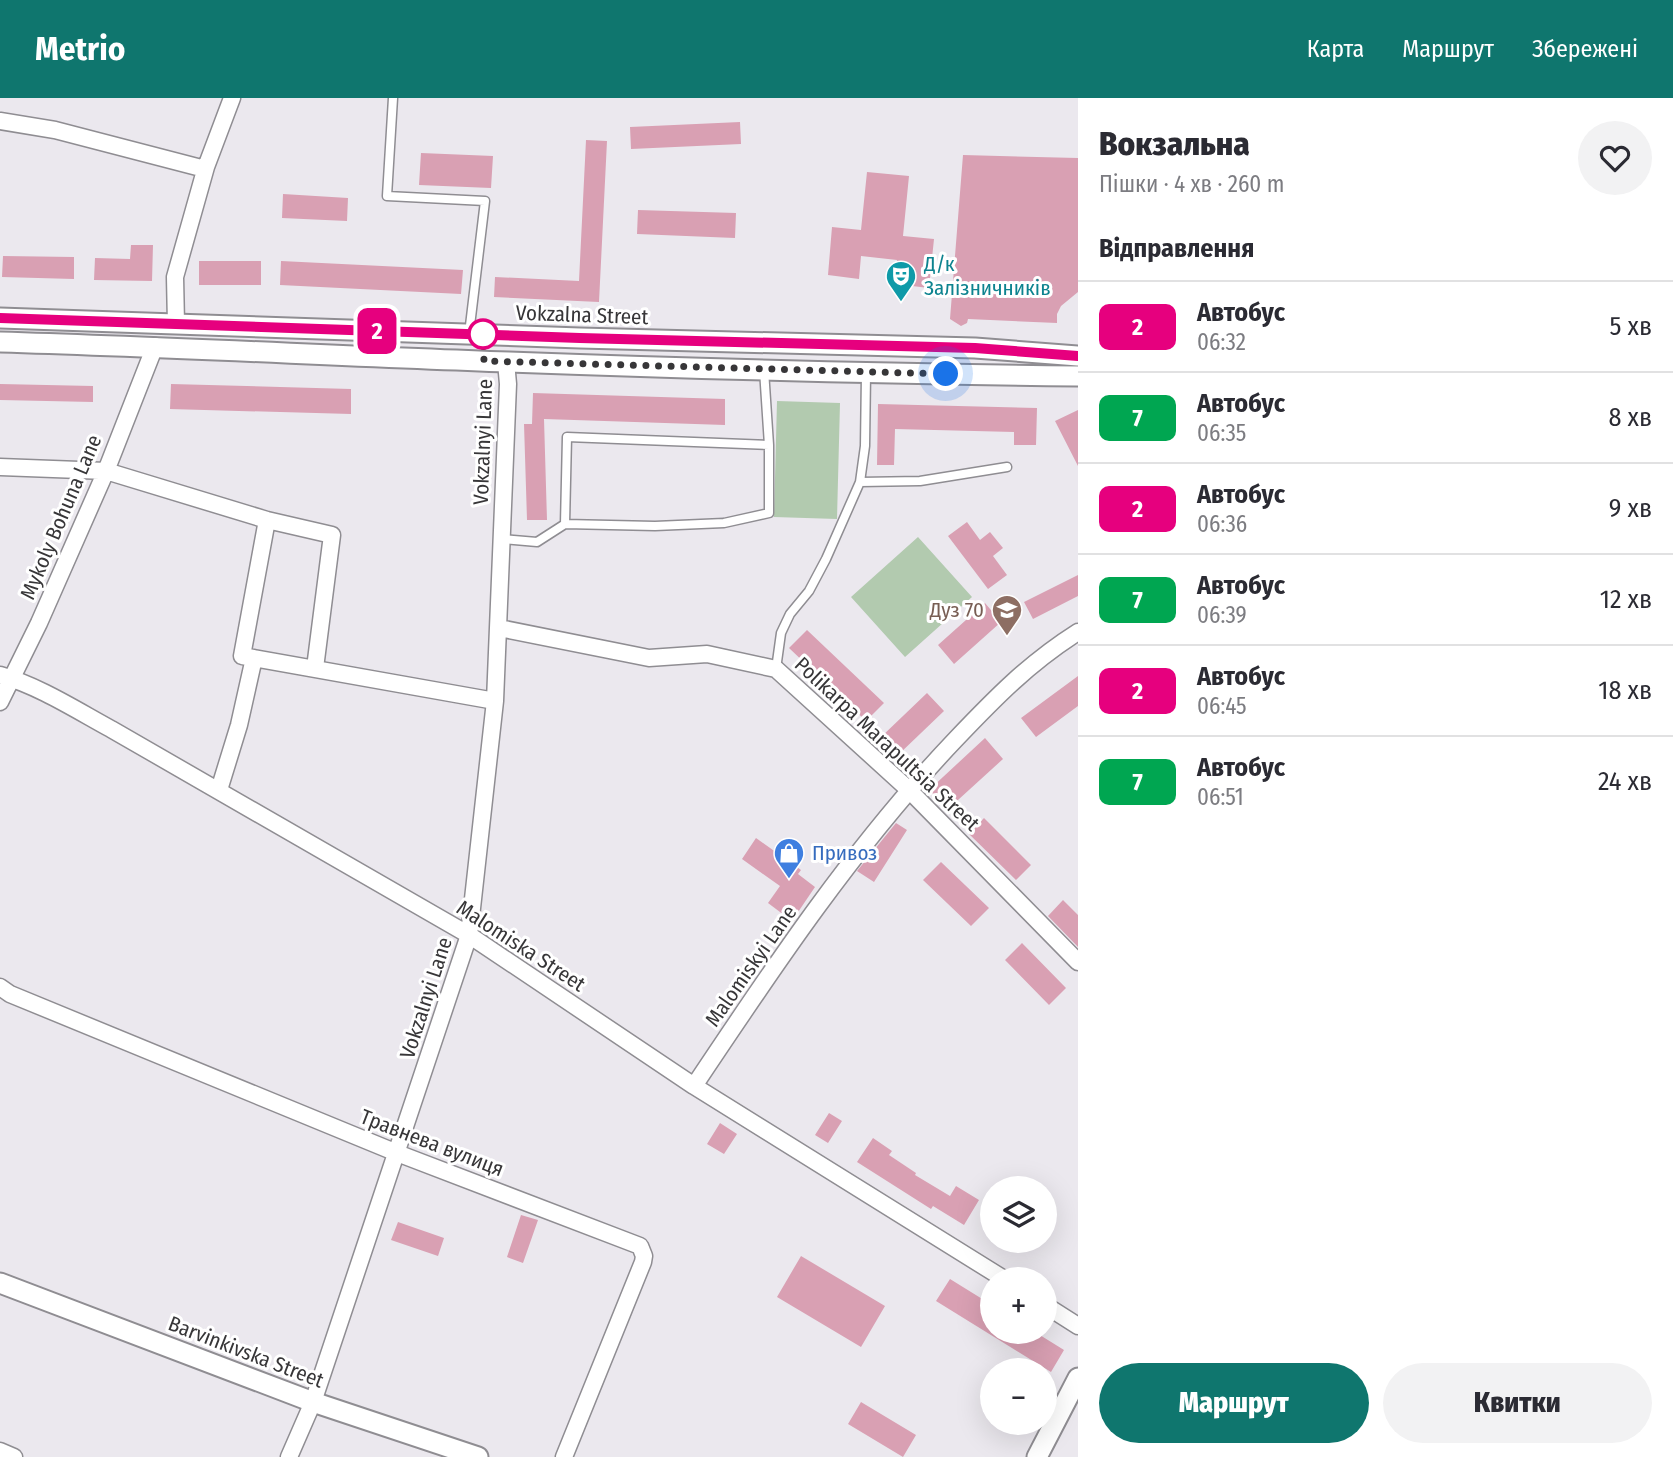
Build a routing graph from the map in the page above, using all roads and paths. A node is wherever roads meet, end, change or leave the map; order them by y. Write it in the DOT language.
graph roads {
  1 [pos="232,98"];
  2 [pos="393,98"];
  3 [pos="0,121"];
  4 [pos="205,169"];
  5 [pos="0,318"];
  6 [pos="176,324"];
  7 [pos="469,334"];
  8 [pos="0,342"];
  9 [pos="155,346"];
  10 [pos="1078,356"];
  11 [pos="506,362"];
  12 [pos="764,370"];
  13 [pos="866,373"];
  14 [pos="1078,376"];
  15 [pos="769,445"];
  16 [pos="0,467"];
  17 [pos="1007,467"];
  18 [pos="106,471"];
  19 [pos="860,482"];
  20 [pos="267,520"];
  21 [pos="565,524"];
  22 [pos="501,539"];
  23 [pos="499,628"];
  24 [pos="1078,632"];
  25 [pos="248,657"];
  26 [pos="315,668"];
  27 [pos="776,669"];
  28 [pos="6,677"];
  29 [pos="495,701"];
  30 [pos="0,702"];
  31 [pos="908,789"];
  32 [pos="219,790"];
  33 [pos="469,935"];
  34 [pos="1078,962"];
  35 [pos="0,987"];
  36 [pos="694,1086"];
  37 [pos="397,1153"];
  38 [pos="984,1267"];
  39 [pos="0,1283"];
  40 [pos="1057,1313"];
  41 [pos="1078,1326"];
  42 [pos="1078,1378"];
  43 [pos="313,1402"];
  44 [pos="0,1451"];
  45 [pos="14,1457"];
  46 [pos="289,1457"];
  47 [pos="478,1457"];
  48 [pos="564,1457"];
  49 [pos="1037,1457"];
  1 -- 4 [label="street"];
  2 -- 7 [label="lane"];
  3 -- 4 [label="street"];
  4 -- 6 [label="street"];
  5 -- 6 [label="street, Vokzalna Street"];
  6 -- 7 [label="street, Vokzalna Street"];
  7 -- 10 [label="street, Vokzalna Street"];
  8 -- 9 [label="street"];
  9 -- 11 [label="street"];
  9 -- 18 [label="street, Mykoly Bohuna Lane"];
  11 -- 12 [label="street"];
  11 -- 22 [label="street, Vokzalnyi Lane"];
  12 -- 13 [label="street"];
  12 -- 15 [label="lane"];
  13 -- 14 [label="street"];
  13 -- 19 [label="lane"];
  15 -- 21 [label="lane"];
  15 -- 21 [label="lane"];
  16 -- 18 [label="street"];
  17 -- 19 [label="lane"];
  18 -- 20 [label="street"];
  18 -- 28 [label="street, Mykoly Bohuna Lane"];
  19 -- 27 [label="lane"];
  20 -- 25 [label="street"];
  20 -- 26 [label="street"];
  21 -- 22 [label="lane"];
  22 -- 23 [label="street, Vokzalnyi Lane"];
  23 -- 27 [label="street, Polikarpa Marapultsia Street"];
  23 -- 29 [label="street, Vokzalnyi Lane"];
  24 -- 31 [label="street, Malomiskyi Lane"];
  25 -- 26 [label="street"];
  25 -- 32 [label="street"];
  26 -- 29 [label="street"];
  27 -- 31 [label="street, Polikarpa Marapultsia Street"];
  28 -- 30 [label="street, Mykoly Bohuna Lane"];
  28 -- 32 [label="street, Malomiska Street"];
  29 -- 33 [label="street, Vokzalnyi Lane"];
  31 -- 34 [label="street, Polikarpa Marapultsia Street"];
  31 -- 36 [label="street, Malomiskyi Lane"];
  32 -- 33 [label="street, Malomiska Street"];
  33 -- 36 [label="street, Malomiska Street"];
  33 -- 37 [label="street, Vokzalnyi Lane"];
  35 -- 37 [label="street, Травнева вулиця"];
  36 -- 38 [label="street, Malomiska Street"];
  37 -- 43 [label="street, Vokzalnyi Lane"];
  37 -- 48 [label="street, Травнева вулиця"];
  39 -- 43 [label="street, Barvinkivska Street"];
  40 -- 41 [label="street"];
  42 -- 49 [label="street"];
  43 -- 46 [label="street, Vokzalnyi Lane"];
  43 -- 47 [label="street, Barvinkivska Street"];
  44 -- 45 [label="street"];
}
